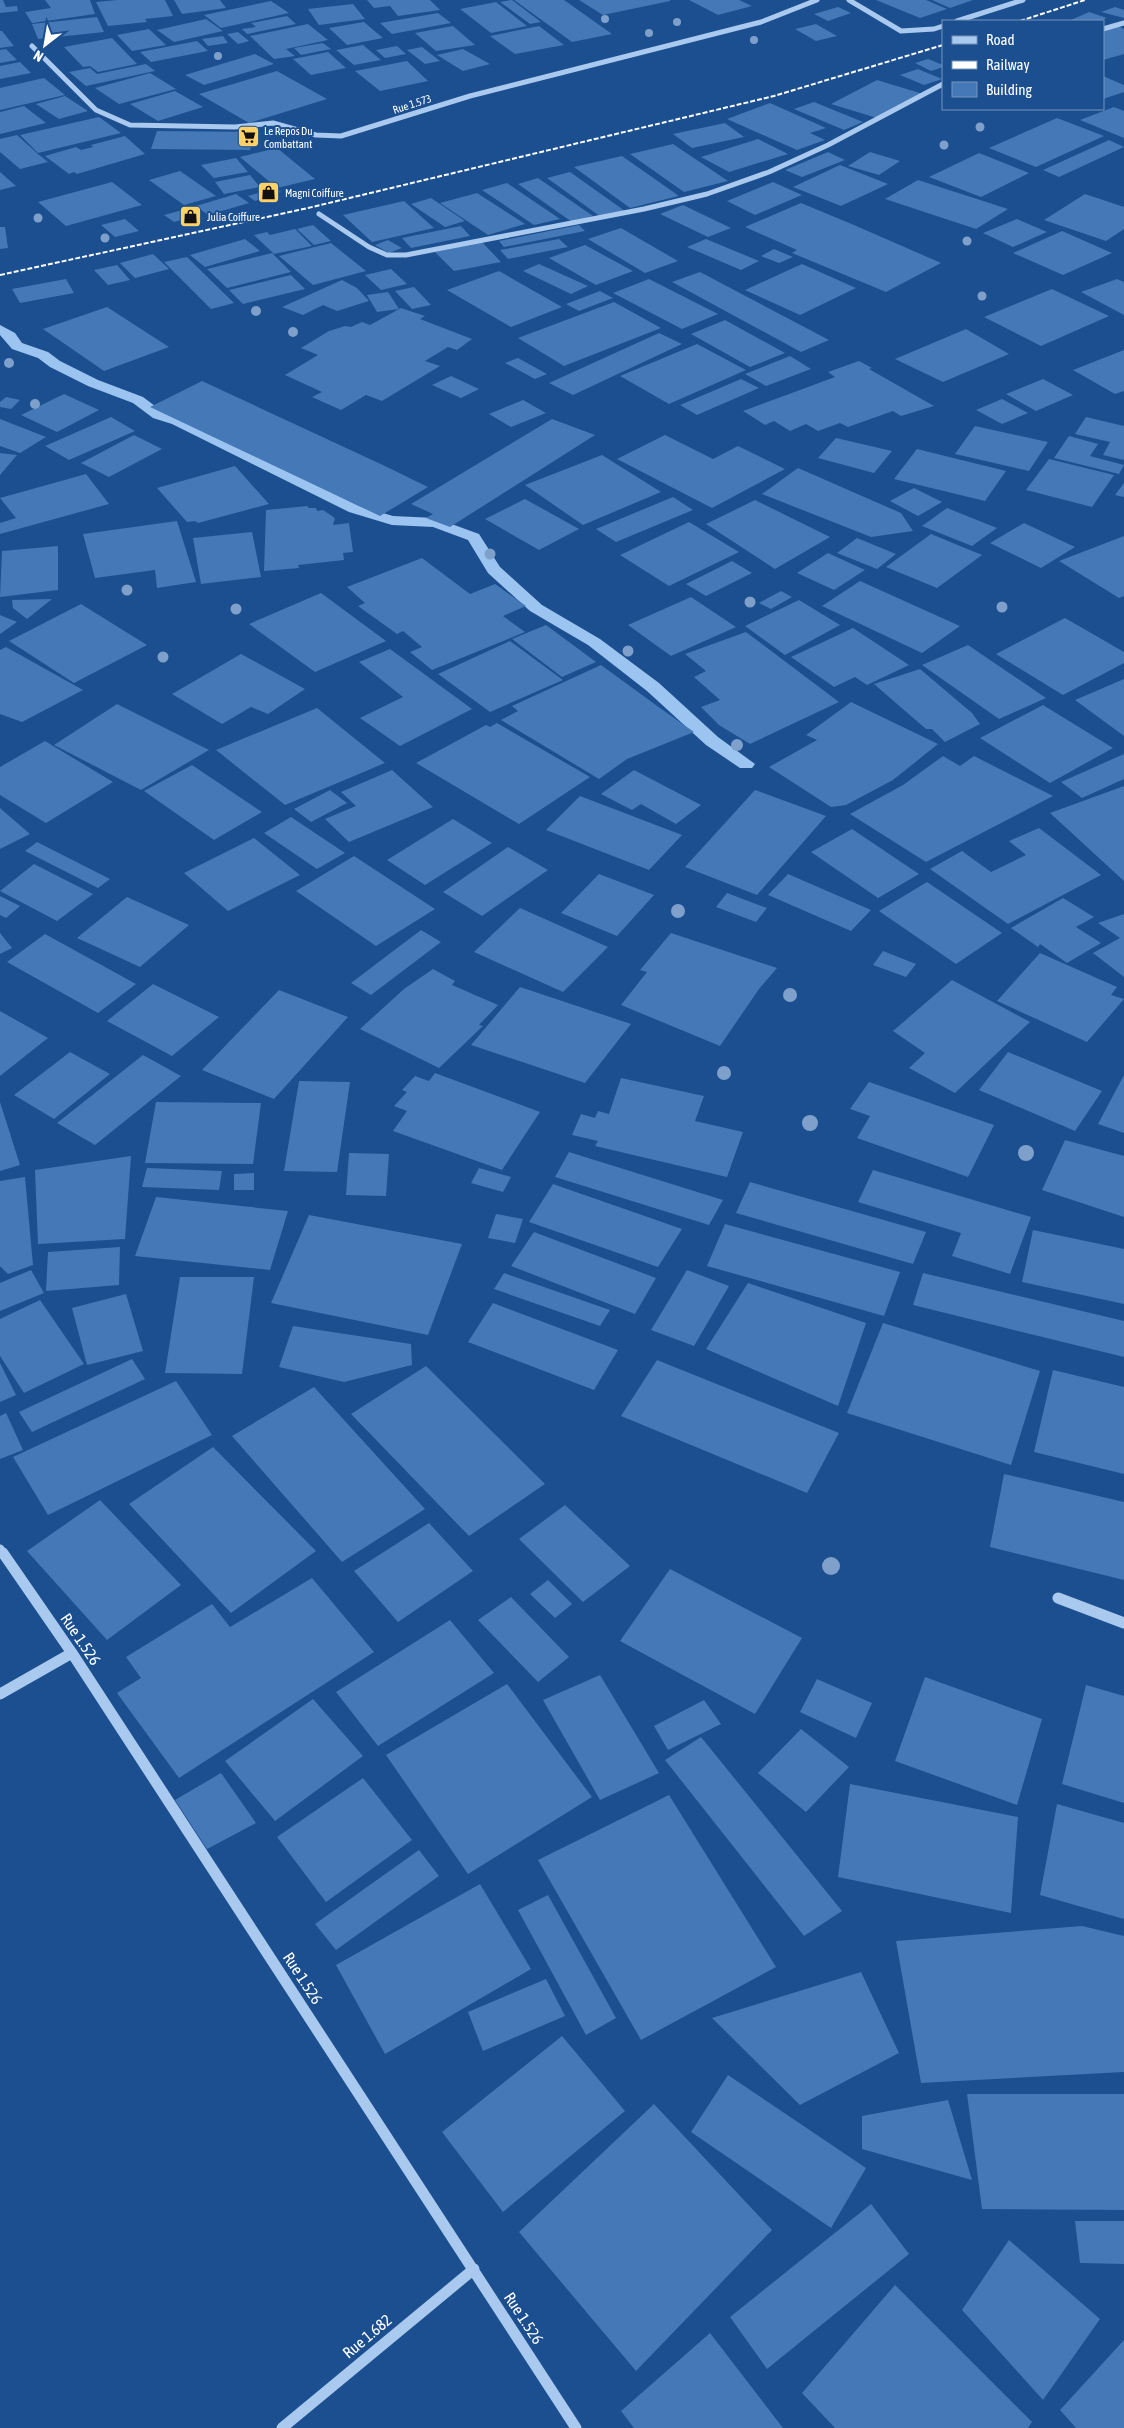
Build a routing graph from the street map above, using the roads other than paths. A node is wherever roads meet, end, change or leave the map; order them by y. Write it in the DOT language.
graph roads {
  1 [pos="818,0"];
  2 [pos="849,0"];
  3 [pos="1023,0"];
  4 [pos="960,20"];
  5 [pos="1124,23"];
  6 [pos="942,26"];
  7 [pos="1104,29"];
  8 [pos="32,46"];
  9 [pos="942,85"];
  10 [pos="319,214"];
  11 [pos="0,1549"];
  12 [pos="1058,1598"];
  13 [pos="1124,1624"];
  14 [pos="72,1653"];
  15 [pos="0,1694"];
  16 [pos="474,2269"];
  17 [pos="282,2428"];
  18 [pos="576,2428"];
  1 -- 8 [label="street, Rue 1.573"];
  2 -- 6 [label="street"];
  3 -- 4 [label="street"];
  5 -- 7 [label="street"];
  9 -- 10 [label="street"];
  11 -- 14 [label="street, Rue 1.526"];
  12 -- 13 [label="street"];
  14 -- 15 [label="street"];
  14 -- 16 [label="street, Rue 1.526"];
  16 -- 17 [label="street, Rue 1.682"];
  16 -- 18 [label="street, Rue 1.526"];
}
